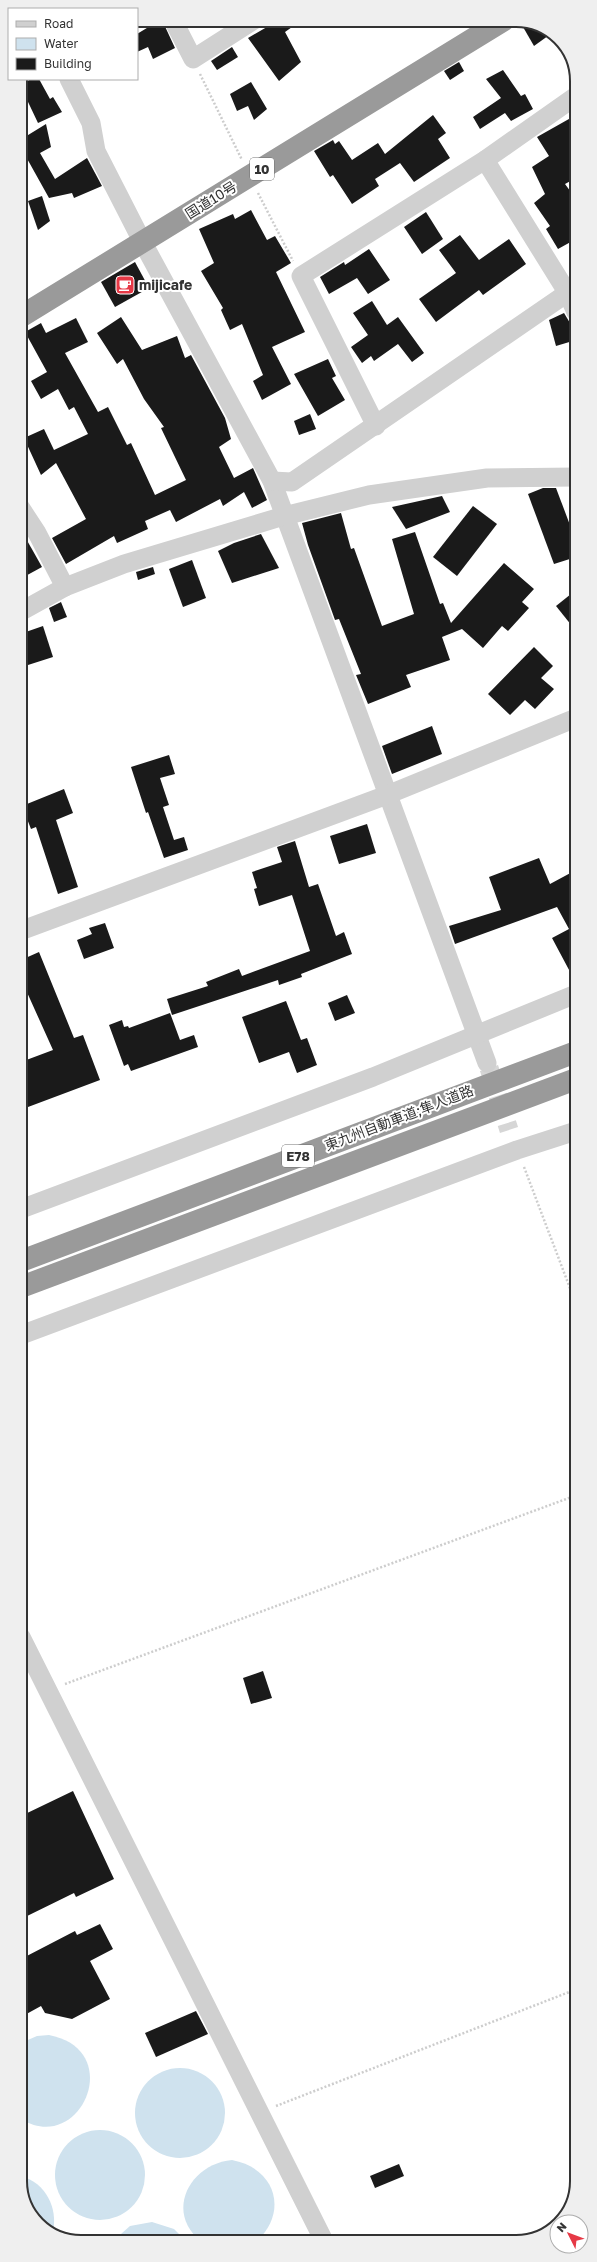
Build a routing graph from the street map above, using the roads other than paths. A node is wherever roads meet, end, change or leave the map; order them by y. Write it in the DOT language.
graph roads {
  1 [pos="177,27"];
  2 [pos="243,27"];
  3 [pos="493,27"];
  4 [pos="70,80"];
  5 [pos="570,100"];
  6 [pos="485,160"];
  7 [pos="143,243"];
  8 [pos="570,287"];
  9 [pos="570,291"];
  10 [pos="27,313"];
  11 [pos="376,426"];
  12 [pos="570,477"];
  13 [pos="272,480"];
  14 [pos="284,516"];
  15 [pos="27,518"];
  16 [pos="65,588"];
  17 [pos="27,608"];
  18 [pos="570,720"];
  19 [pos="387,795"];
  20 [pos="27,928"];
  21 [pos="570,996"];
  22 [pos="477,1035"];
  23 [pos="570,1054"];
  24 [pos="487,1063"];
  25 [pos="570,1081"];
  26 [pos="570,1133"];
  27 [pos="27,1207"];
  28 [pos="27,1259"];
  29 [pos="27,1285"];
  30 [pos="27,1333"];
  31 [pos="27,1650"];
  32 [pos="321,2235"];
  1 -- 2 [label="street"];
  3 -- 7 [label="highway, 国道10号 / 10"];
  4 -- 7 [label="street"];
  5 -- 6 [label="street"];
  6 -- 8 [label="street"];
  6 -- 11 [label="street"];
  7 -- 10 [label="highway, 国道10号 / 10"];
  7 -- 13 [label="street"];
  9 -- 11 [label="street"];
  11 -- 13 [label="street"];
  12 -- 14 [label="street"];
  13 -- 14 [label="street"];
  14 -- 16 [label="street"];
  14 -- 19 [label="street"];
  15 -- 16 [label="street"];
  16 -- 17 [label="street"];
  18 -- 19 [label="street"];
  19 -- 20 [label="street"];
  19 -- 22 [label="street"];
  21 -- 22 [label="street"];
  22 -- 24 [label="street"];
  22 -- 27 [label="street"];
  23 -- 28 [label="highway, 東九州自動車道;隼人道路 / E78"];
  25 -- 29 [label="highway, 東九州自動車道;隼人道路 / E78"];
  26 -- 30 [label="street"];
  31 -- 32 [label="street"];
}
